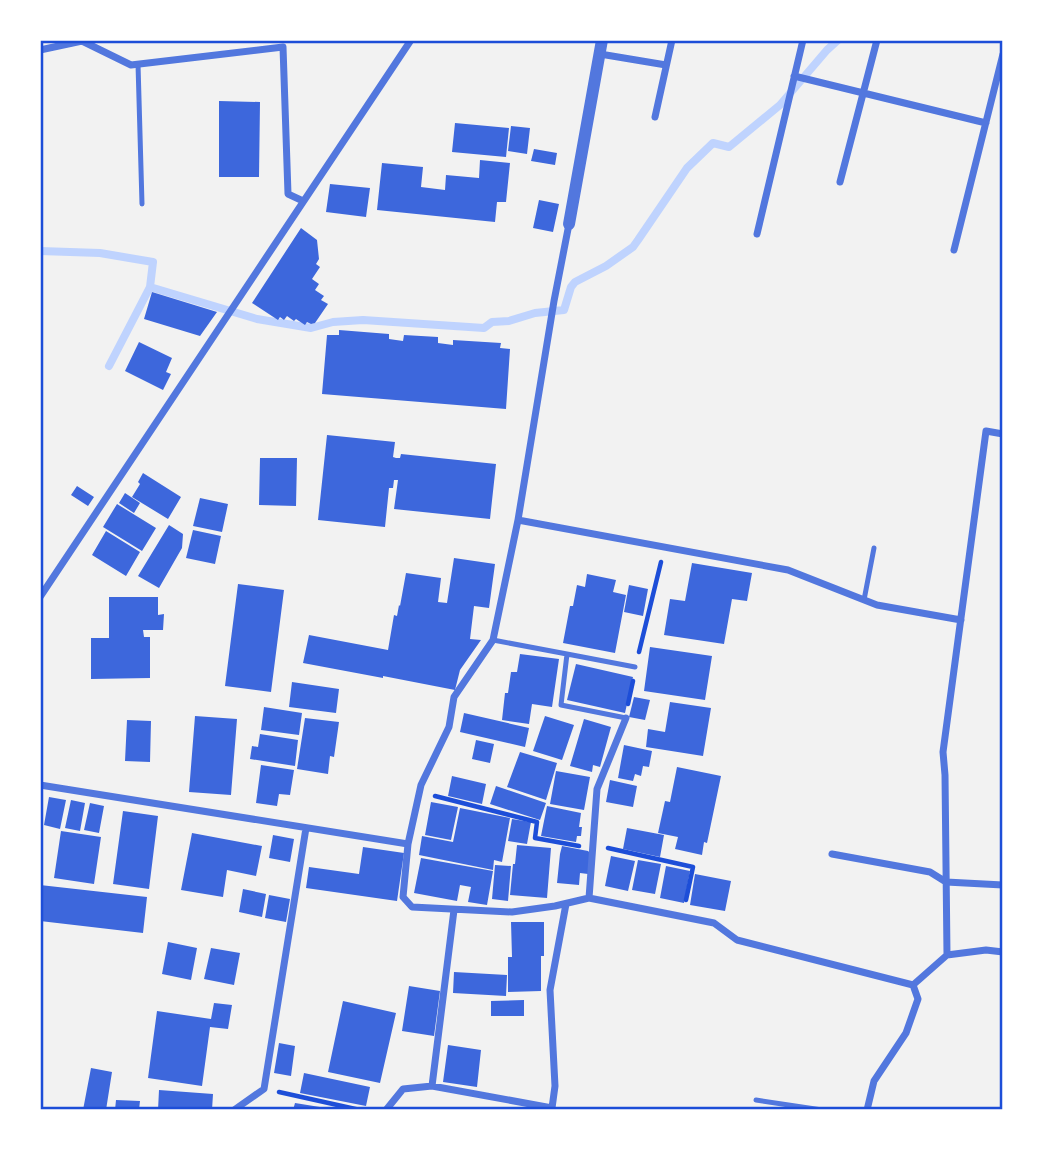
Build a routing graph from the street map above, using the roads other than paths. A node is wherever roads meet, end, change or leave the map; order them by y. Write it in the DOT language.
graph roads {
  1 [pos="411,40"];
  2 [pos="602,40"];
  3 [pos="672,40"];
  4 [pos="803,40"];
  5 [pos="877,40"];
  6 [pos="40,50"];
  7 [pos="600,54"];
  8 [pos="1003,54"];
  9 [pos="138,64"];
  10 [pos="667,65"];
  11 [pos="796,77"];
  12 [pos="863,93"];
  13 [pos="655,117"];
  14 [pos="986,123"];
  15 [pos="840,182"];
  16 [pos="303,201"];
  17 [pos="142,204"];
  18 [pos="569,224"];
  19 [pos="757,234"];
  20 [pos="954,250"];
  21 [pos="1003,434"];
  22 [pos="518,520"];
  23 [pos="874,548"];
  24 [pos="40,597"];
  25 [pos="864,600"];
  26 [pos="961,620"];
  27 [pos="493,640"];
  28 [pos="567,654"];
  29 [pos="635,667"];
  30 [pos="626,718"];
  31 [pos="40,785"];
  32 [pos="306,828"];
  33 [pos="408,844"];
  34 [pos="832,854"];
  35 [pos="946,882"];
  36 [pos="1003,885"];
  37 [pos="589,898"];
  38 [pos="566,904"];
  39 [pos="454,910"];
  40 [pos="1003,952"];
  41 [pos="947,955"];
  42 [pos="913,985"];
  43 [pos="432,1087"];
  44 [pos="756,1100"];
  45 [pos="234,1110"];
  46 [pos="386,1110"];
  47 [pos="821,1110"];
  48 [pos="867,1110"];
  1 -- 16 [label="street"];
  2 -- 7 [label="street"];
  3 -- 10 [label="street"];
  4 -- 11 [label="street"];
  5 -- 12 [label="street"];
  6 -- 9 [label="street"];
  7 -- 10 [label="street"];
  7 -- 18 [label="street"];
  8 -- 14 [label="street"];
  9 -- 16 [label="street"];
  9 -- 17 [label="lane"];
  10 -- 13 [label="street"];
  11 -- 12 [label="street"];
  11 -- 19 [label="street"];
  12 -- 14 [label="street"];
  12 -- 15 [label="street"];
  14 -- 20 [label="street"];
  16 -- 24 [label="street"];
  18 -- 22 [label="street"];
  21 -- 26 [label="street"];
  22 -- 25 [label="street"];
  22 -- 27 [label="street"];
  23 -- 25 [label="lane"];
  25 -- 26 [label="street"];
  26 -- 35 [label="street"];
  27 -- 28 [label="lane"];
  27 -- 33 [label="street"];
  28 -- 29 [label="lane"];
  28 -- 30 [label="lane"];
  30 -- 37 [label="street"];
  31 -- 32 [label="street"];
  32 -- 33 [label="street"];
  32 -- 45 [label="street"];
  33 -- 39 [label="street"];
  34 -- 35 [label="street"];
  35 -- 36 [label="street"];
  35 -- 41 [label="street"];
  37 -- 38 [label="street"];
  37 -- 42 [label="street"];
  38 -- 39 [label="street"];
  38 -- 43 [label="street"];
  39 -- 43 [label="street"];
  40 -- 41 [label="street"];
  41 -- 42 [label="street"];
  42 -- 48 [label="street"];
  43 -- 46 [label="street"];
  44 -- 47 [label="lane"];
}
